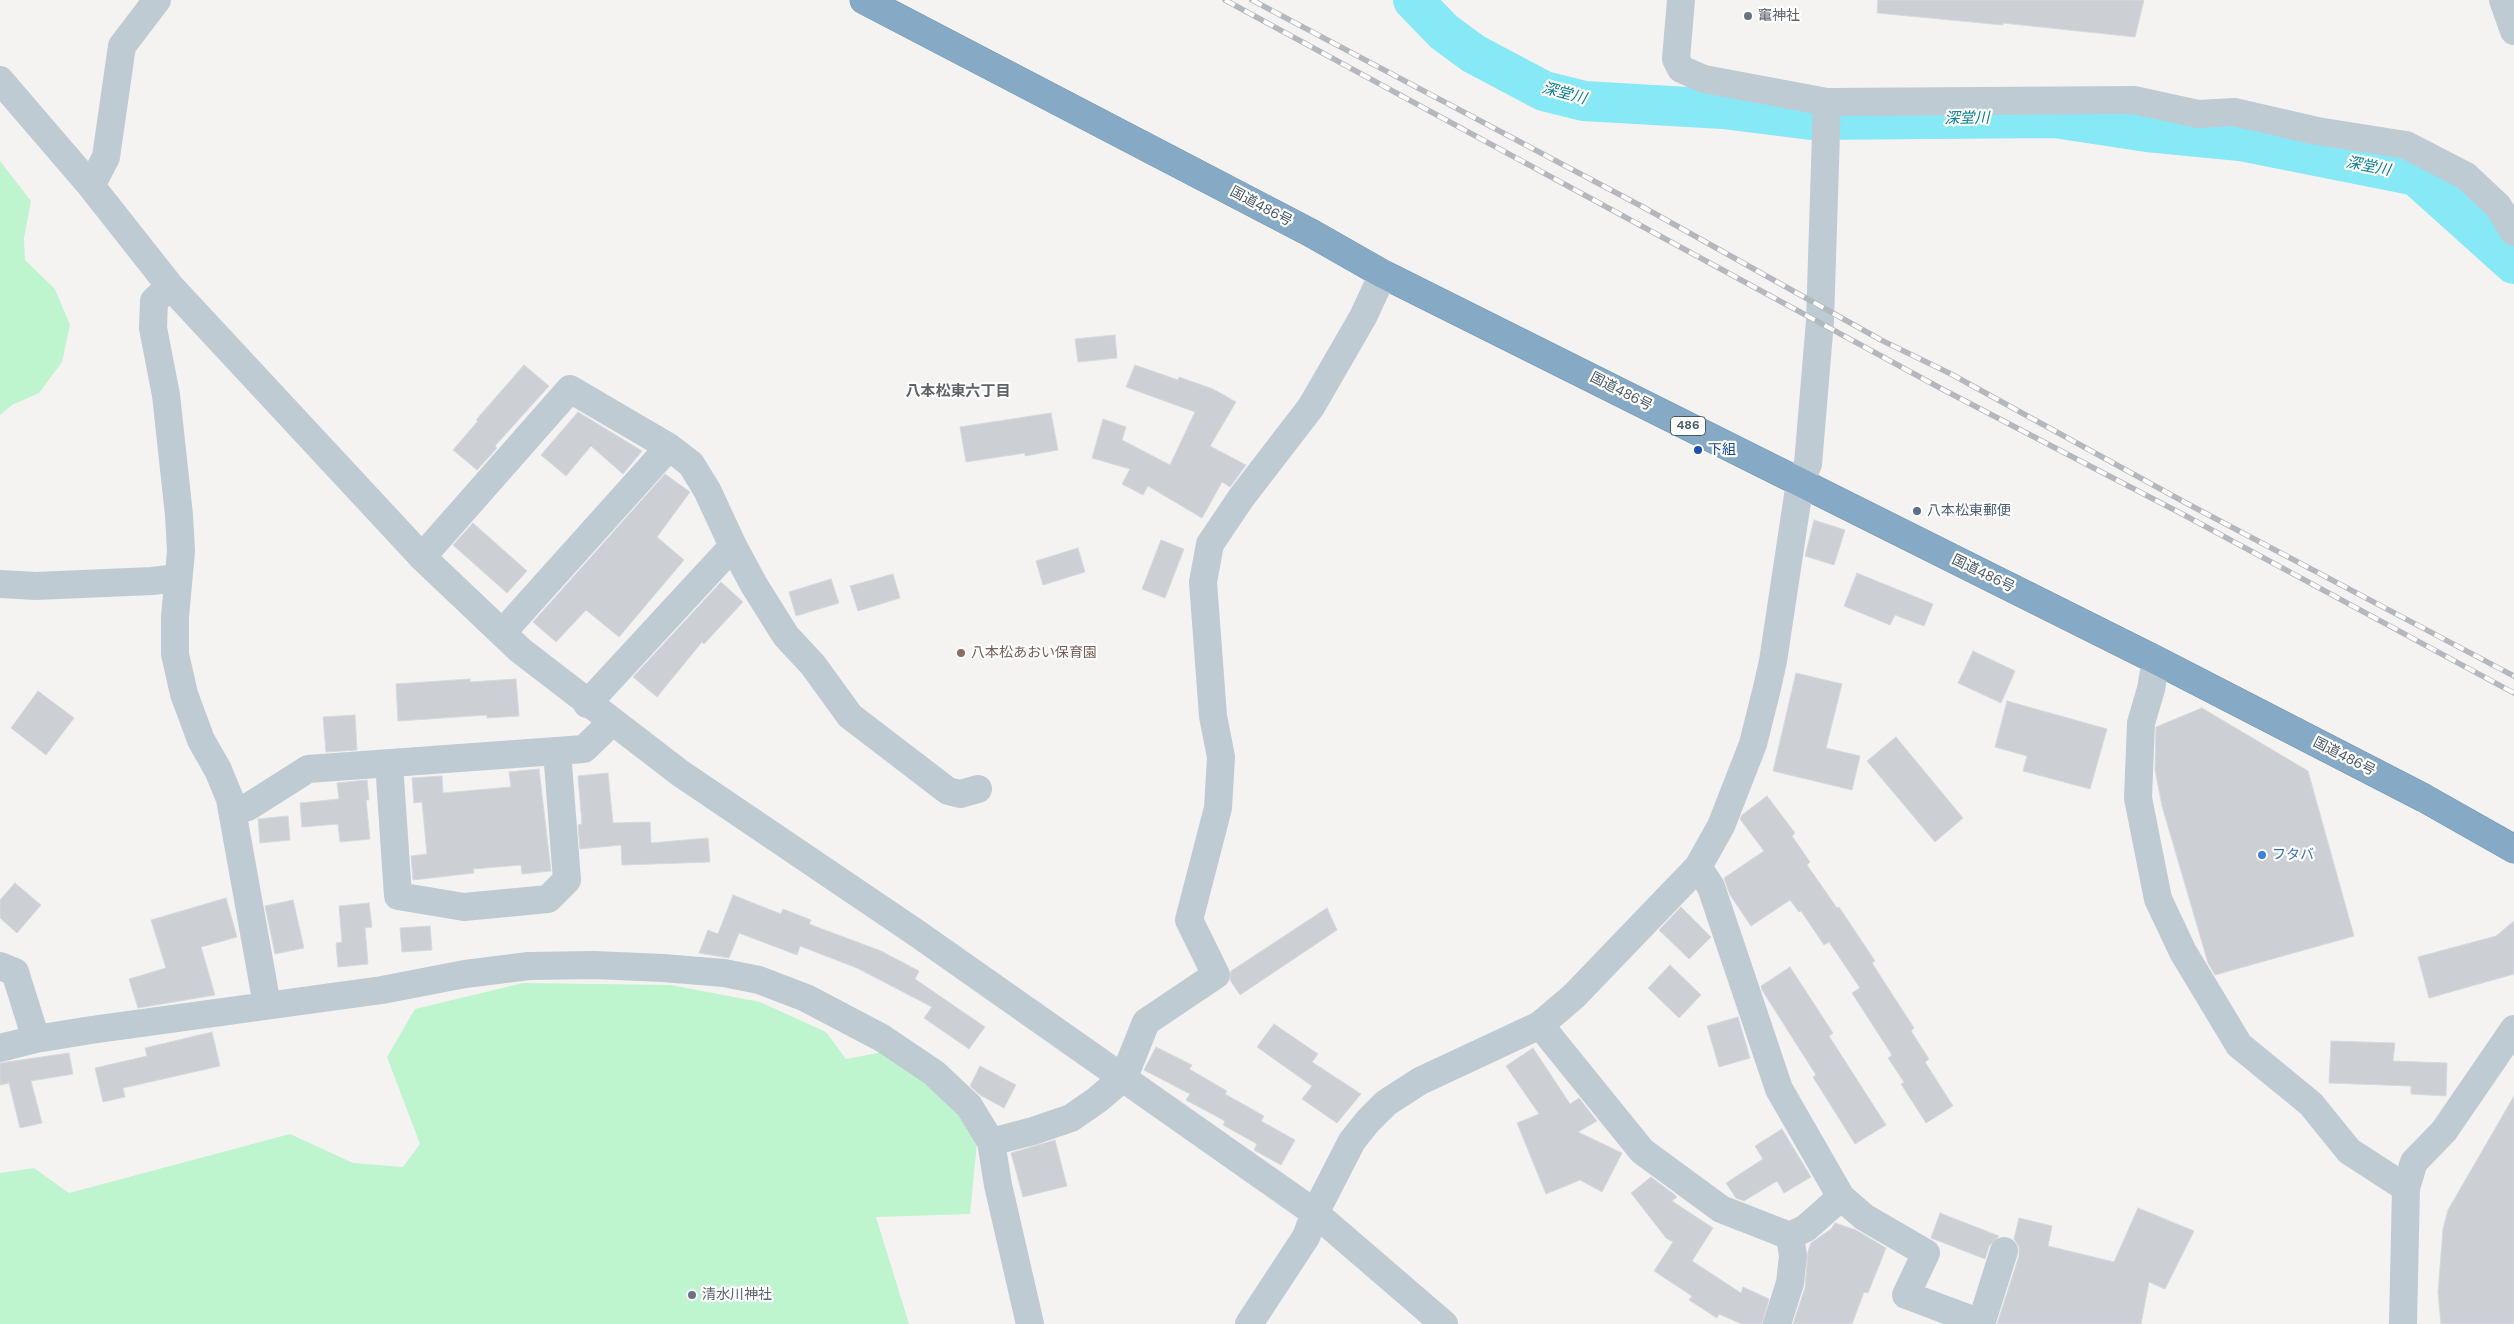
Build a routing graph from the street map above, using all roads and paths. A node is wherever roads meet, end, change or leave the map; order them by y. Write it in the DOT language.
graph roads {
  1 [pos="156,0"];
  2 [pos="864,0"];
  3 [pos="1681,0"];
  4 [pos="2503,0"];
  5 [pos="2514,31"];
  6 [pos="0,80"];
  7 [pos="1826,112"];
  8 [pos="91,186"];
  9 [pos="2514,232"];
  10 [pos="1383,274"];
  11 [pos="170,286"];
  12 [pos="669,447"];
  13 [pos="1800,482"];
  14 [pos="733,546"];
  15 [pos="422,557"];
  16 [pos="178,578"];
  17 [pos="0,584"];
  18 [pos="502,633"];
  19 [pos="2156,660"];
  20 [pos="587,704"];
  21 [pos="612,722"];
  22 [pos="558,751"];
  23 [pos="388,763"];
  24 [pos="978,789"];
  25 [pos="232,811"];
  26 [pos="2514,849"];
  27 [pos="1698,866"];
  28 [pos="0,966"];
  29 [pos="268,1005"];
  30 [pos="1540,1025"];
  31 [pos="2514,1029"];
  32 [pos="36,1039"];
  33 [pos="0,1048"];
  34 [pos="1124,1077"];
  35 [pos="991,1142"];
  36 [pos="2406,1188"];
  37 [pos="1841,1198"];
  38 [pos="1316,1213"];
  39 [pos="1790,1236"];
  40 [pos="2004,1251"];
  41 [pos="1030,1324"];
  42 [pos="1249,1324"];
  43 [pos="1444,1324"];
  44 [pos="1777,1324"];
  45 [pos="1981,1324"];
  46 [pos="2403,1324"];
  1 -- 8 [label="street"];
  2 -- 10 [label="highway, 国道486号 / 486"];
  3 -- 7 [label="street"];
  4 -- 5 [label="street"];
  6 -- 8 [label="street"];
  7 -- 9 [label="street"];
  7 -- 13 [label="street"];
  8 -- 11 [label="street"];
  10 -- 13 [label="highway, 国道486号 / 486"];
  10 -- 34 [label="street"];
  11 -- 15 [label="street"];
  11 -- 16 [label="street"];
  12 -- 14 [label="street"];
  12 -- 15 [label="street"];
  12 -- 18 [label="street"];
  13 -- 19 [label="highway, 国道486号 / 486"];
  13 -- 27 [label="street"];
  14 -- 20 [label="street"];
  14 -- 24 [label="street"];
  15 -- 18 [label="street"];
  16 -- 17 [label="street"];
  16 -- 25 [label="street"];
  18 -- 20 [label="street"];
  19 -- 26 [label="highway, 国道486号 / 486"];
  19 -- 36 [label="street"];
  20 -- 21 [label="street"];
  21 -- 22 [label="street"];
  21 -- 34 [label="street"];
  22 -- 23 [label="street"];
  22 -- 23 [label="street"];
  23 -- 25 [label="street"];
  25 -- 29 [label="street"];
  27 -- 30 [label="street"];
  27 -- 37 [label="street"];
  28 -- 32 [label="street"];
  29 -- 32 [label="street"];
  29 -- 35 [label="street"];
  30 -- 38 [label="street"];
  30 -- 39 [label="street"];
  31 -- 36 [label="street"];
  32 -- 33 [label="street"];
  34 -- 35 [label="street"];
  34 -- 38 [label="street"];
  35 -- 41 [label="street"];
  36 -- 46 [label="street"];
  37 -- 39 [label="street"];
  37 -- 45 [label="street"];
  38 -- 42 [label="street"];
  38 -- 43 [label="street"];
  39 -- 44 [label="street"];
  40 -- 45 [label="street"];
}
